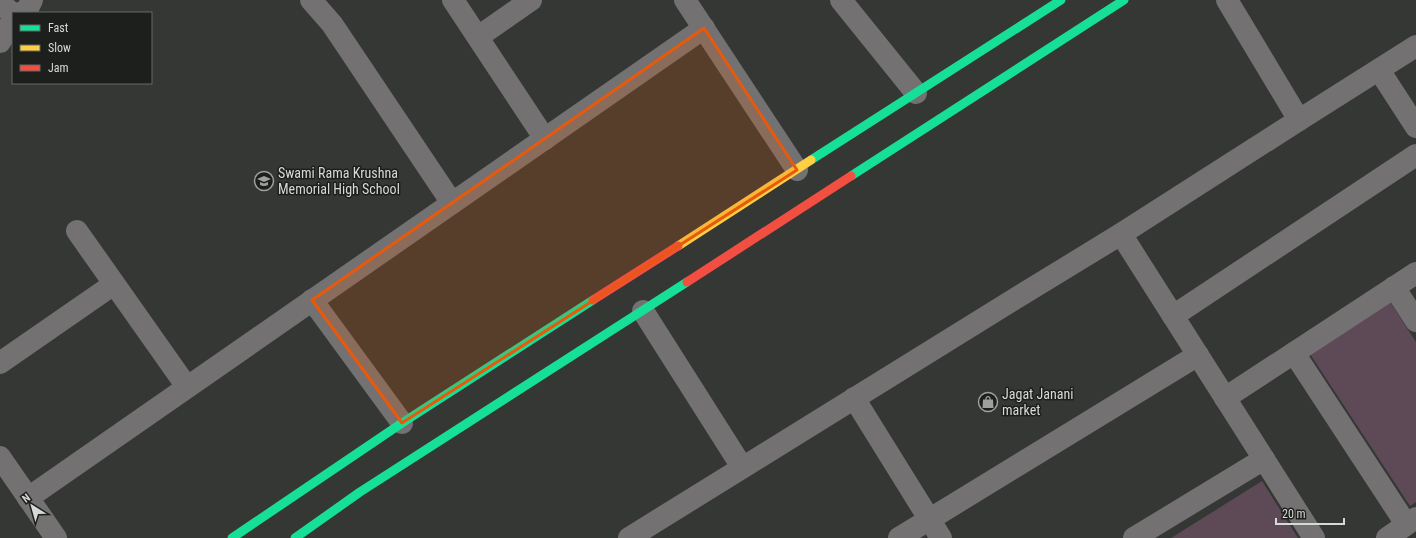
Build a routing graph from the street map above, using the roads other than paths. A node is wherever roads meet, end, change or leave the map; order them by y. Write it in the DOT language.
graph roads {
  1 [pos="32,0"];
  2 [pos="311,0"];
  3 [pos="453,0"];
  4 [pos="531,0"];
  5 [pos="685,0"];
  6 [pos="841,0"];
  7 [pos="1061,0"];
  8 [pos="1124,0"];
  9 [pos="1227,0"];
  10 [pos="0,3"];
  11 [pos="22,12"];
  12 [pos="12,13"];
  13 [pos="12,21"];
  14 [pos="704,28"];
  15 [pos="478,37"];
  16 [pos="0,42"];
  17 [pos="1416,46"];
  18 [pos="1379,70"];
  19 [pos="916,93"];
  20 [pos="1299,120"];
  21 [pos="1416,127"];
  22 [pos="545,139"];
  23 [pos="1416,154"];
  24 [pos="797,170"];
  25 [pos="452,203"];
  26 [pos="77,231"];
  27 [pos="1121,234"];
  28 [pos="1416,273"];
  29 [pos="114,284"];
  30 [pos="1394,287"];
  31 [pos="312,300"];
  32 [pos="643,311"];
  33 [pos="1173,316"];
  34 [pos="1416,322"];
  35 [pos="1294,353"];
  36 [pos="1198,355"];
  37 [pos="0,362"];
  38 [pos="187,387"];
  39 [pos="854,398"];
  40 [pos="1225,398"];
  41 [pos="402,423"];
  42 [pos="0,457"];
  43 [pos="1264,459"];
  44 [pos="742,467"];
  45 [pos="28,498"];
  46 [pos="930,519"];
  47 [pos="1411,521"];
  48 [pos="301,536"];
  49 [pos="56,538"];
  50 [pos="232,538"];
  51 [pos="629,538"];
  52 [pos="899,538"];
  53 [pos="941,538"];
  54 [pos="1134,538"];
  55 [pos="1314,538"];
  56 [pos="1387,538"];
  1 -- 11 [label="street"];
  2 -- 25 [label="street"];
  3 -- 15 [label="street"];
  4 -- 15 [label="street"];
  5 -- 14 [label="street"];
  6 -- 19 [label="street"];
  7 -- 19 [label="street"];
  8 -- 32 [label="street"];
  9 -- 20 [label="street"];
  10 -- 12 [label="street"];
  13 -- 16 [label="street"];
  14 -- 22 [label="street"];
  14 -- 24 [label="street"];
  15 -- 22 [label="street"];
  17 -- 18 [label="street"];
  18 -- 20 [label="street"];
  18 -- 21 [label="street"];
  19 -- 24 [label="street"];
  20 -- 27 [label="street"];
  22 -- 25 [label="street"];
  23 -- 33 [label="street"];
  24 -- 41 [label="street"];
  25 -- 31 [label="street"];
  26 -- 29 [label="street"];
  27 -- 33 [label="street"];
  27 -- 39 [label="street"];
  28 -- 30 [label="street"];
  29 -- 37 [label="street"];
  29 -- 38 [label="street"];
  30 -- 34 [label="street"];
  30 -- 35 [label="street"];
  31 -- 38 [label="street"];
  31 -- 41 [label="street"];
  32 -- 44 [label="street"];
  32 -- 48 [label="street"];
  33 -- 36 [label="street"];
  35 -- 40 [label="street"];
  35 -- 47 [label="street"];
  36 -- 40 [label="street"];
  36 -- 46 [label="street"];
  38 -- 45 [label="street"];
  39 -- 44 [label="street"];
  39 -- 46 [label="street"];
  40 -- 43 [label="street"];
  41 -- 50 [label="street"];
  42 -- 45 [label="street"];
  43 -- 54 [label="street"];
  43 -- 55 [label="street"];
  44 -- 51 [label="street"];
  45 -- 49 [label="street"];
  46 -- 52 [label="street"];
  46 -- 53 [label="street"];
  47 -- 56 [label="street"];
}
